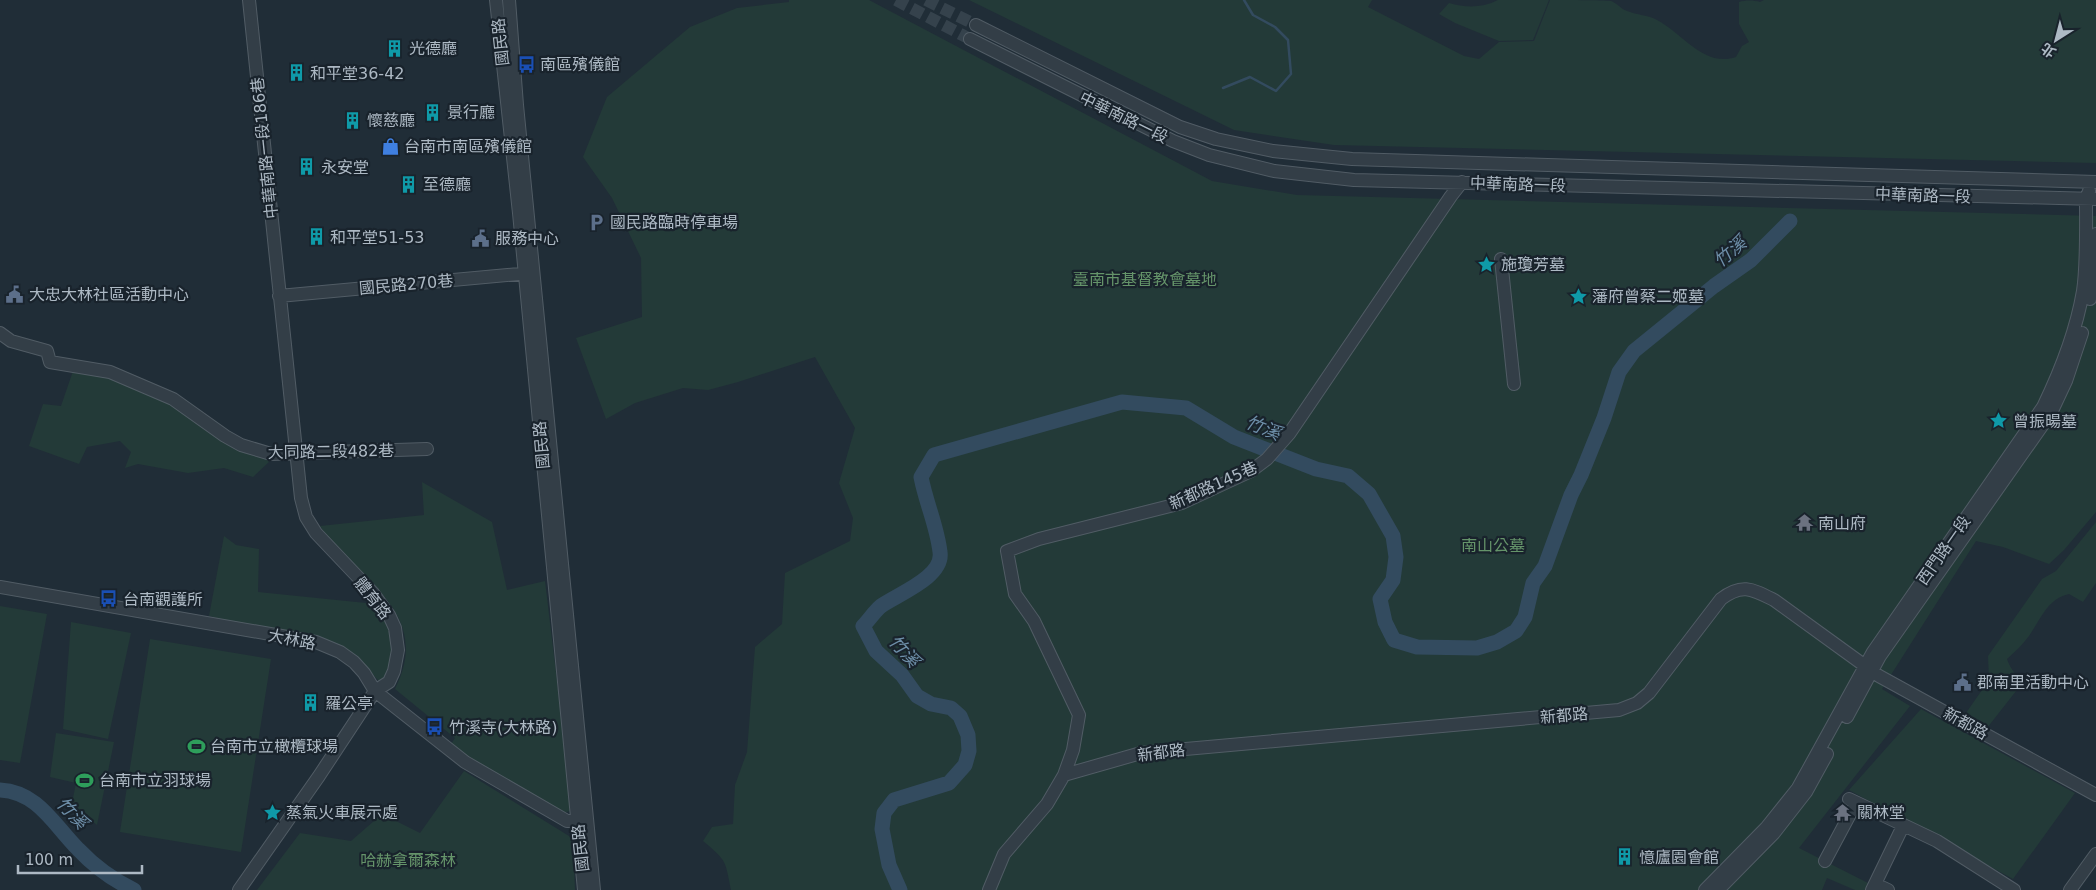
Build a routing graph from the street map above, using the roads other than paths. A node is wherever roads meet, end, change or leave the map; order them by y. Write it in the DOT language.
graph roads {
  1 [pos="249,0"];
  2 [pos="496,0"];
  3 [pos="509,0"];
  4 [pos="976,25"];
  5 [pos="970,38"];
  6 [pos="1462,182"];
  7 [pos="2095,184"];
  8 [pos="2091,199"];
  9 [pos="2096,234"];
  10 [pos="1501,259"];
  11 [pos="529,273"];
  12 [pos="279,296"];
  13 [pos="0,333"];
  14 [pos="1514,384"];
  15 [pos="426,449"];
  16 [pos="295,453"];
  17 [pos="0,586"];
  18 [pos="1868,669"];
  19 [pos="375,690"];
  20 [pos="1064,775"];
  21 [pos="2096,795"];
  22 [pos="582,821"];
  23 [pos="1903,826"];
  24 [pos="2096,854"];
  25 [pos="1825,861"];
  26 [pos="1873,887"];
  27 [pos="239,890"];
  28 [pos="584,890"];
  29 [pos="594,890"];
  30 [pos="989,890"];
  31 [pos="1705,890"];
  32 [pos="1718,890"];
  33 [pos="1888,890"];
  34 [pos="2014,890"];
  35 [pos="2070,890"];
  1 -- 12 [label="street, 中華南路一段186巷"];
  2 -- 11 [label="street, 國民路"];
  3 -- 11 [label="street, 國民路"];
  4 -- 7 [label="street, 中華南路一段"];
  5 -- 6 [label="street, 中華南路一段"];
  6 -- 8 [label="street, 中華南路一段"];
  6 -- 20 [label="street, 新都路145巷"];
  7 -- 8 [label="street, 西門路一段"];
  8 -- 18 [label="street, 西門路一段"];
  9 -- 18 [label="street, 西門路一段"];
  10 -- 14 [label="street"];
  11 -- 12 [label="street, 國民路270巷"];
  11 -- 22 [label="street, 國民路"];
  12 -- 16 [label="street, 中華南路一段186巷"];
  13 -- 16 [label="street, 大同路二段482巷"];
  15 -- 16 [label="street, 大同路二段482巷"];
  16 -- 19 [label="street, 體育路"];
  17 -- 19 [label="street, 大林路"];
  18 -- 20 [label="street, 新都路"];
  18 -- 21 [label="street, 新都路"];
  18 -- 31 [label="street, 西門路一段"];
  18 -- 32 [label="street, 西門路一段"];
  19 -- 22 [label="street, 大林路"];
  19 -- 27 [label="street, 體育路"];
  20 -- 30 [label="street"];
  22 -- 28 [label="street, 國民路"];
  22 -- 29 [label="street, 國民路"];
  23 -- 25 [label="street"];
  23 -- 26 [label="street"];
  23 -- 34 [label="street"];
  24 -- 35 [label="street"];
  26 -- 33 [label="street"];
}
